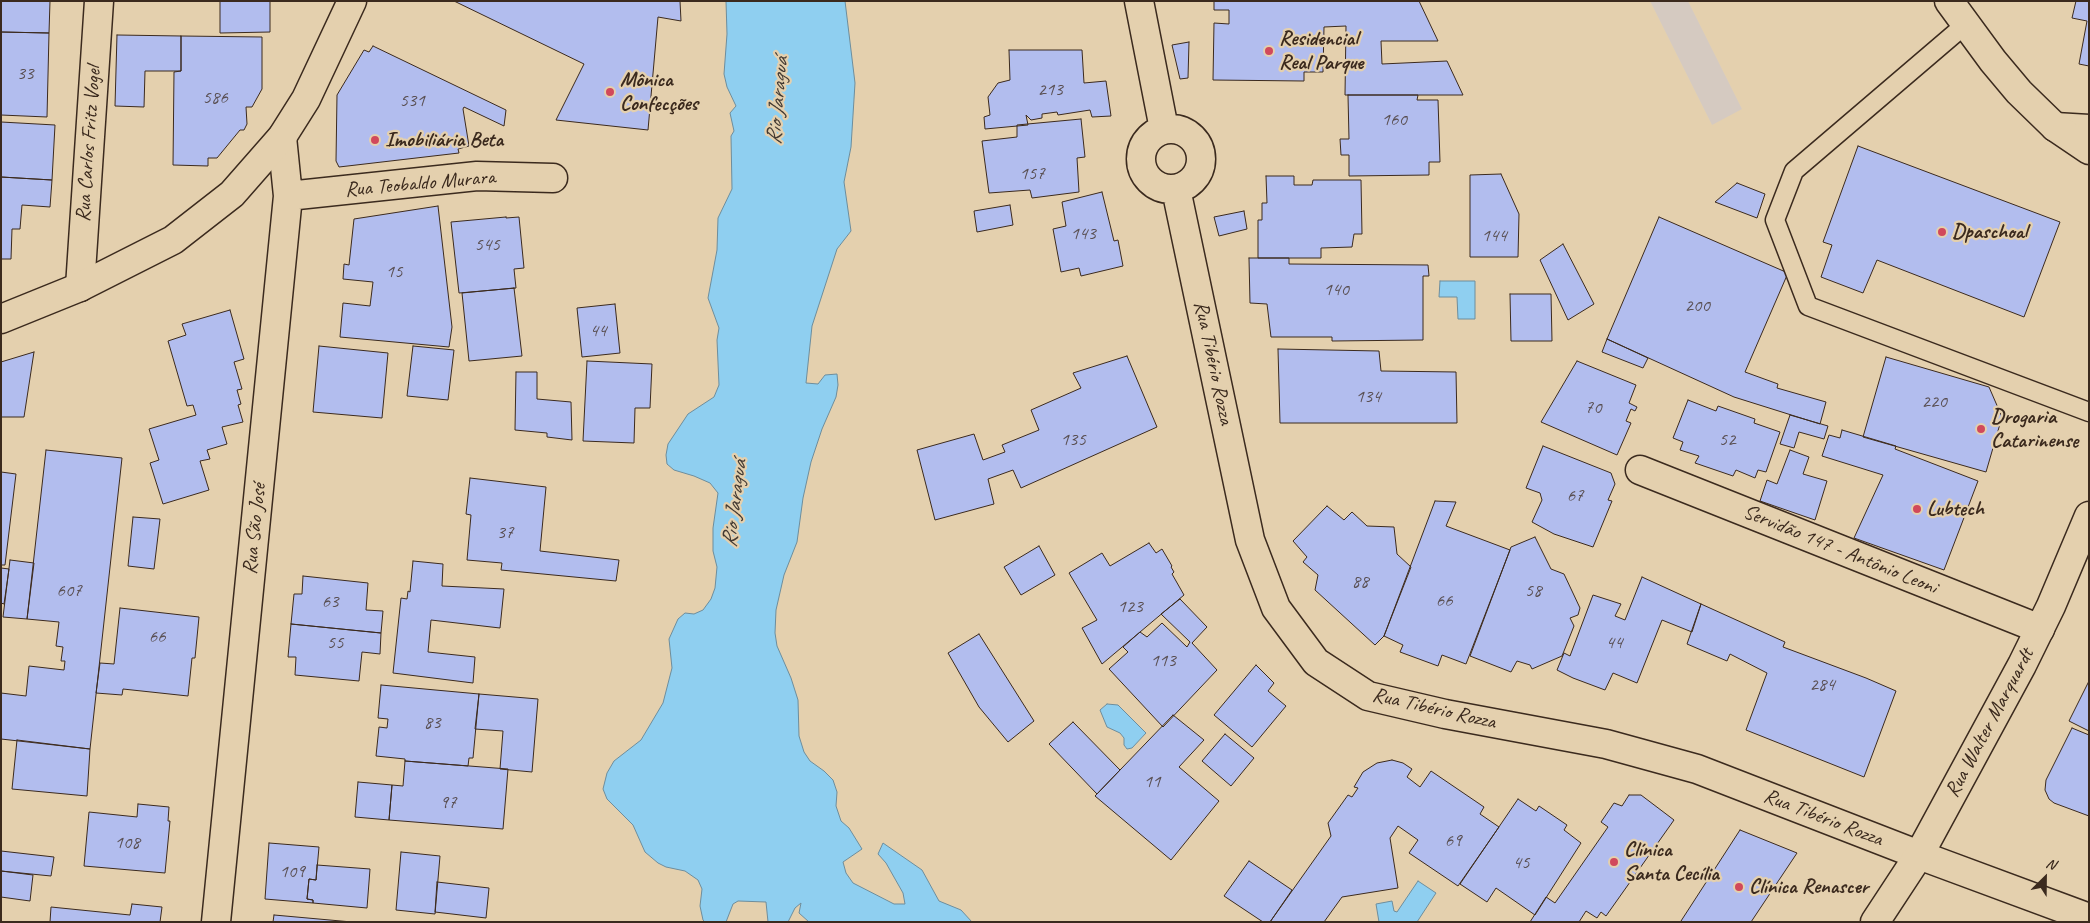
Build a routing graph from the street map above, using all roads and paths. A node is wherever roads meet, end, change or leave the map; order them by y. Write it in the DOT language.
graph roads {
  1 [pos="99,1"];
  2 [pos="352,1"];
  3 [pos="1139,1"];
  4 [pos="1950,1"];
  5 [pos="1966,24"];
  6 [pos="2055,127"];
  7 [pos="1164,129"];
  8 [pos="2089,129"];
  9 [pos="282,137"];
  10 [pos="2089,150"];
  11 [pos="553,178"];
  12 [pos="1176,189"];
  13 [pos="288,196"];
  14 [pos="80,287"];
  15 [pos="1,319"];
  16 [pos="2089,412"];
  17 [pos="1640,470"];
  18 [pos="2086,529"];
  19 [pos="2040,629"];
  20 [pos="1919,855"];
  21 [pos="2089,918"];
  22 [pos="216,922"];
  23 [pos="1875,922"];
  1 -- 14 [label="street, Rua Carlos Fritz Vogel"];
  2 -- 9 [label="street"];
  3 -- 7 [label="street"];
  4 -- 5 [label="street"];
  5 -- 6 [label="street"];
  5 -- 16 [label="lane"];
  6 -- 8 [label="street"];
  6 -- 10 [label="street"];
  7 -- 12 [label="street"];
  7 -- 12 [label="street"];
  9 -- 13 [label="street, Rua São José"];
  9 -- 14 [label="street"];
  11 -- 13 [label="street, Rua Teobaldo Murara"];
  12 -- 20 [label="street, Rua Tibério Rozza"];
  13 -- 22 [label="street, Rua São José"];
  14 -- 15 [label="street"];
  17 -- 19 [label="street, Servidão 147 - Antônio Leoni"];
  18 -- 19 [label="street, Rua Walter Marquardt"];
  19 -- 20 [label="street, Rua Walter Marquardt"];
  20 -- 21 [label="street, Rua Tibério Rozza"];
  20 -- 23 [label="street, Rua Walter Marquardt"];
}
